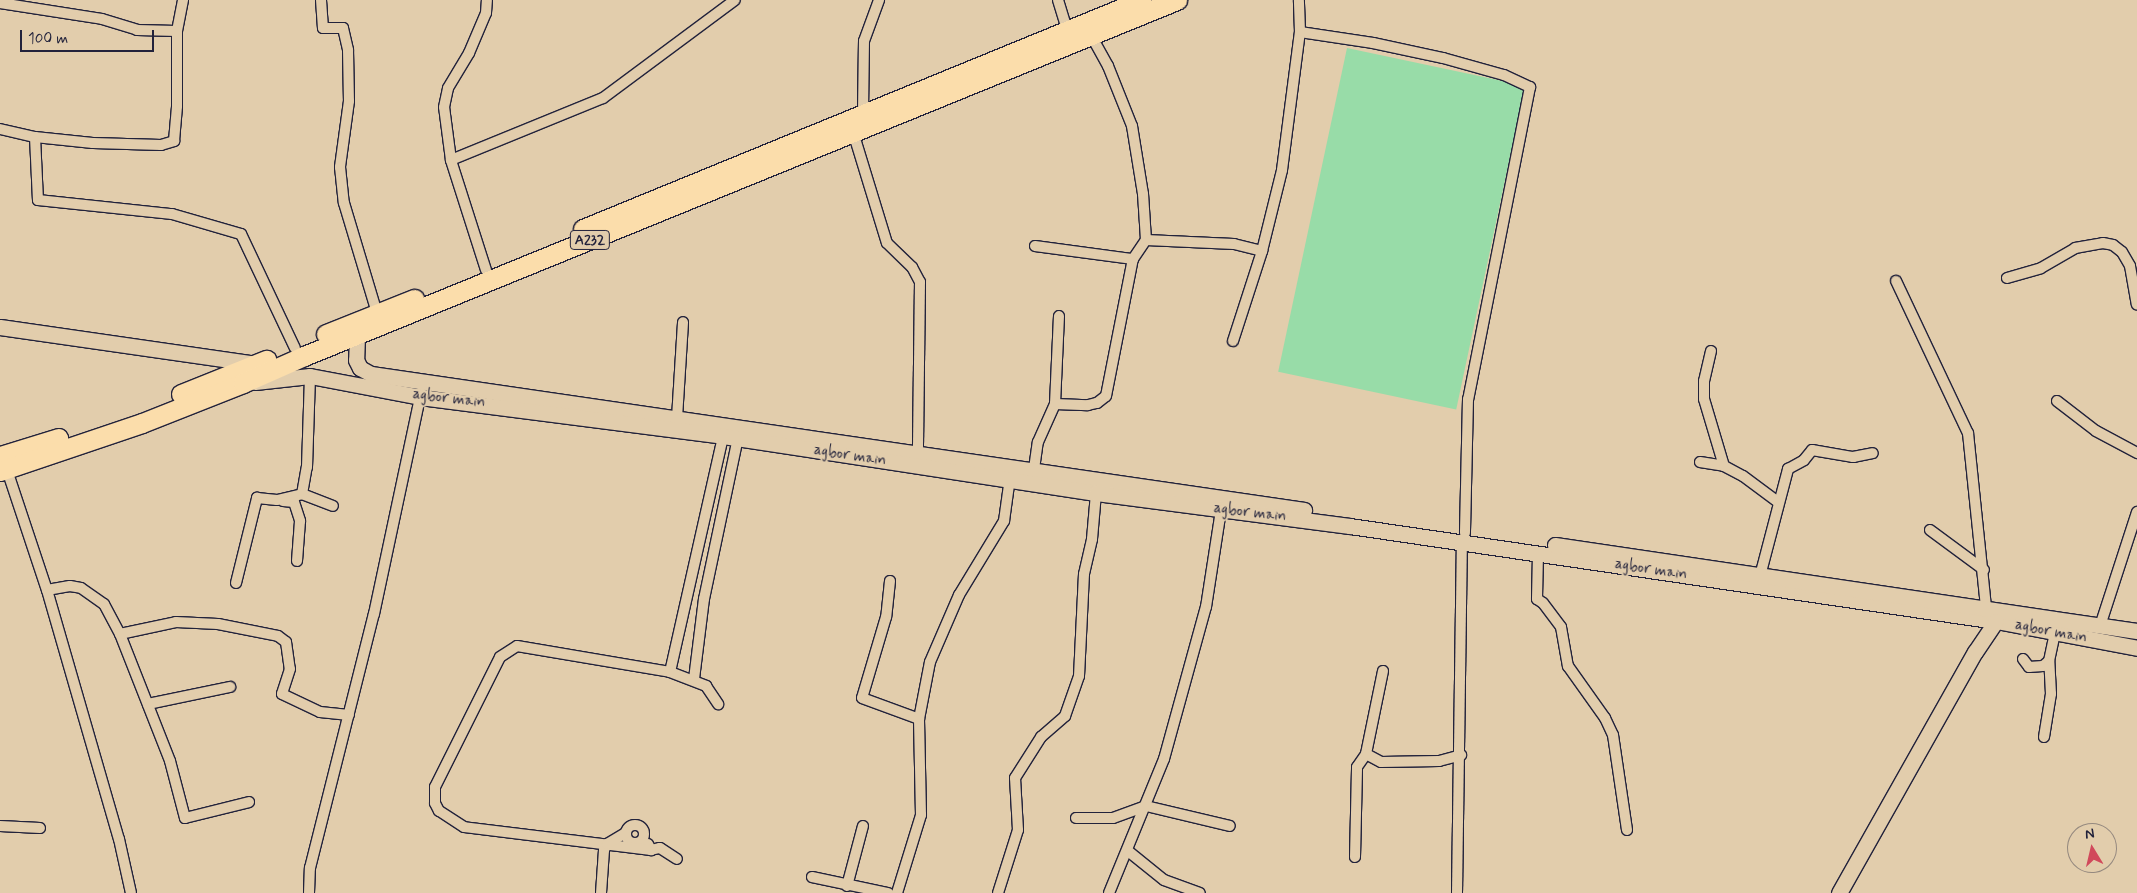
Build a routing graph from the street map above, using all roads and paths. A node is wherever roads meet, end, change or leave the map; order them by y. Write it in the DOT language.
graph roads {
  1 [pos="183,0"];
  2 [pos="321,0"];
  3 [pos="487,0"];
  4 [pos="735,0"];
  5 [pos="1058,0"];
  6 [pos="1142,0"];
  7 [pos="1177,0"];
  8 [pos="1299,0"];
  9 [pos="878,1"];
  10 [pos="0,3"];
  11 [pos="1088,29"];
  12 [pos="178,30"];
  13 [pos="1067,30"];
  14 [pos="1300,32"];
  15 [pos="863,112"];
  16 [pos="0,128"];
  17 [pos="853,132"];
  18 [pos="35,137"];
  19 [pos="451,160"];
  20 [pos="1146,240"];
  21 [pos="1035,246"];
  22 [pos="1262,251"];
  23 [pos="1133,259"];
  24 [pos="486,270"];
  25 [pos="2007,278"];
  26 [pos="1896,281"];
  27 [pos="2137,304"];
  28 [pos="377,313"];
  29 [pos="1059,316"];
  30 [pos="683,322"];
  31 [pos="0,327"];
  32 [pos="357,336"];
  33 [pos="1233,341"];
  34 [pos="294,348"];
  35 [pos="1711,351"];
  36 [pos="256,364"];
  37 [pos="310,376"];
  38 [pos="367,380"];
  39 [pos="424,381"];
  40 [pos="243,384"];
  41 [pos="420,397"];
  42 [pos="2057,401"];
  43 [pos="1055,404"];
  44 [pos="677,418"];
  45 [pos="722,436"];
  46 [pos="738,438"];
  47 [pos="918,453"];
  48 [pos="1873,453"];
  49 [pos="2137,453"];
  50 [pos="1700,462"];
  51 [pos="2,466"];
  52 [pos="1724,466"];
  53 [pos="1034,469"];
  54 [pos="1010,478"];
  55 [pos="1096,493"];
  56 [pos="302,494"];
  57 [pos="277,500"];
  58 [pos="1778,502"];
  59 [pos="333,506"];
  60 [pos="1221,510"];
  61 [pos="2137,512"];
  62 [pos="1930,530"];
  63 [pos="1463,538"];
  64 [pos="1538,554"];
  65 [pos="297,561"];
  66 [pos="1984,570"];
  67 [pos="1760,576"];
  68 [pos="890,581"];
  69 [pos="236,583"];
  70 [pos="48,590"];
  71 [pos="1870,598"];
  72 [pos="1986,608"];
  73 [pos="1996,621"];
  74 [pos="2100,626"];
  75 [pos="2137,631"];
  76 [pos="2055,633"];
  77 [pos="120,634"];
  78 [pos="2137,648"];
  79 [pos="2023,660"];
  80 [pos="2049,660"];
  81 [pos="1383,671"];
  82 [pos="670,672"];
  83 [pos="694,679"];
  84 [pos="230,687"];
  85 [pos="148,704"];
  86 [pos="718,704"];
  87 [pos="349,715"];
  88 [pos="920,719"];
  89 [pos="2044,737"];
  90 [pos="1366,754"];
  91 [pos="1460,755"];
  92 [pos="249,802"];
  93 [pos="1146,806"];
  94 [pos="1076,818"];
  95 [pos="0,826"];
  96 [pos="863,826"];
  97 [pos="1230,826"];
  98 [pos="40,828"];
  99 [pos="1627,830"];
  100 [pos="606,844"];
  101 [pos="651,850"];
  102 [pos="1128,851"];
  103 [pos="1355,856"];
  104 [pos="677,859"];
  105 [pos="812,877"];
  106 [pos="846,886"];
  107 [pos="131,893"];
  108 [pos="309,893"];
  109 [pos="601,893"];
  110 [pos="888,893"];
  111 [pos="897,893"];
  112 [pos="998,893"];
  113 [pos="1109,893"];
  114 [pos="1200,893"];
  115 [pos="1457,893"];
  116 [pos="1839,893"];
  1 -- 12 [label="street"];
  2 -- 28 [label="street"];
  3 -- 19 [label="street"];
  4 -- 19 [label="street"];
  5 -- 13 [label="street"];
  6 -- 11 [label="highway, A232"];
  7 -- 11 [label="highway, A232"];
  8 -- 14 [label="street"];
  9 -- 15 [label="street"];
  10 -- 12 [label="street"];
  11 -- 13 [label="highway, A232"];
  11 -- 17 [label="highway, A232"];
  11 -- 20 [label="street"];
  12 -- 18 [label="street"];
  13 -- 15 [label="highway, A232"];
  14 -- 22 [label="street"];
  14 -- 63 [label="street"];
  15 -- 24 [label="highway, A232"];
  16 -- 18 [label="street"];
  17 -- 32 [label="highway, A232"];
  17 -- 47 [label="street"];
  18 -- 34 [label="street"];
  19 -- 24 [label="street"];
  20 -- 22 [label="street"];
  20 -- 23 [label="street"];
  21 -- 23 [label="street"];
  22 -- 33 [label="street"];
  23 -- 43 [label="street"];
  24 -- 28 [label="highway, A232"];
  25 -- 27 [label="street"];
  26 -- 66 [label="street"];
  28 -- 34 [label="highway, A232"];
  29 -- 43 [label="street"];
  30 -- 44 [label="street"];
  31 -- 36 [label="main road"];
  32 -- 38 [label="main road"];
  32 -- 40 [label="highway, A232"];
  34 -- 36 [label="highway, A232"];
  35 -- 52 [label="street"];
  36 -- 51 [label="highway, A232"];
  37 -- 38 [label="main road"];
  37 -- 40 [label="main road"];
  37 -- 56 [label="street"];
  38 -- 39 [label="main road, agbor main"];
  38 -- 41 [label="main road, agbor main"];
  39 -- 41 [label="street"];
  39 -- 44 [label="main road, agbor main"];
  40 -- 51 [label="highway, A232"];
  41 -- 45 [label="main road, agbor main"];
  41 -- 87 [label="street"];
  42 -- 49 [label="street"];
  43 -- 53 [label="street"];
  44 -- 47 [label="main road, agbor main"];
  45 -- 46 [label="main road, agbor main"];
  45 -- 82 [label="street"];
  46 -- 54 [label="main road, agbor main"];
  46 -- 83 [label="street"];
  47 -- 53 [label="main road, agbor main"];
  48 -- 58 [label="street"];
  50 -- 52 [label="street"];
  51 -- 70 [label="street"];
  52 -- 58 [label="street"];
  53 -- 63 [label="main road, agbor main"];
  54 -- 55 [label="main road, agbor main"];
  54 -- 88 [label="street"];
  55 -- 60 [label="main road, agbor main"];
  55 -- 112 [label="street"];
  56 -- 57 [label="street"];
  56 -- 59 [label="street"];
  57 -- 65 [label="street"];
  57 -- 69 [label="street"];
  58 -- 67 [label="street"];
  60 -- 63 [label="main road, agbor main"];
  60 -- 93 [label="street"];
  61 -- 74 [label="street"];
  62 -- 66 [label="street"];
  63 -- 64 [label="main road, agbor main"];
  63 -- 67 [label="main road, agbor main"];
  63 -- 91 [label="street"];
  64 -- 71 [label="main road, agbor main"];
  64 -- 99 [label="street"];
  66 -- 72 [label="street"];
  67 -- 71 [label="main road, agbor main"];
  68 -- 88 [label="street"];
  70 -- 77 [label="street"];
  70 -- 107 [label="street"];
  71 -- 72 [label="main road, agbor main"];
  71 -- 73 [label="main road, agbor main"];
  72 -- 74 [label="main road, agbor main"];
  73 -- 76 [label="main road, agbor main"];
  73 -- 116 [label="main road"];
  74 -- 75 [label="main road, agbor main"];
  76 -- 78 [label="main road, agbor main"];
  76 -- 80 [label="street"];
  77 -- 85 [label="street"];
  77 -- 87 [label="street"];
  79 -- 80 [label="street"];
  80 -- 89 [label="street"];
  81 -- 90 [label="street"];
  82 -- 83 [label="street"];
  82 -- 100 [label="street"];
  83 -- 86 [label="street"];
  84 -- 85 [label="street"];
  85 -- 92 [label="street"];
  87 -- 108 [label="street"];
  88 -- 111 [label="street"];
  90 -- 91 [label="street"];
  90 -- 103 [label="street"];
  91 -- 115 [label="street"];
  93 -- 94 [label="street"];
  93 -- 97 [label="street"];
  93 -- 102 [label="street"];
  95 -- 98 [label="street"];
  96 -- 106 [label="street"];
  100 -- 101 [label="street"];
  100 -- 101 [label="street"];
  100 -- 109 [label="street"];
  101 -- 104 [label="street"];
  102 -- 113 [label="street"];
  102 -- 114 [label="street"];
  105 -- 106 [label="street"];
  106 -- 110 [label="street"];
}
